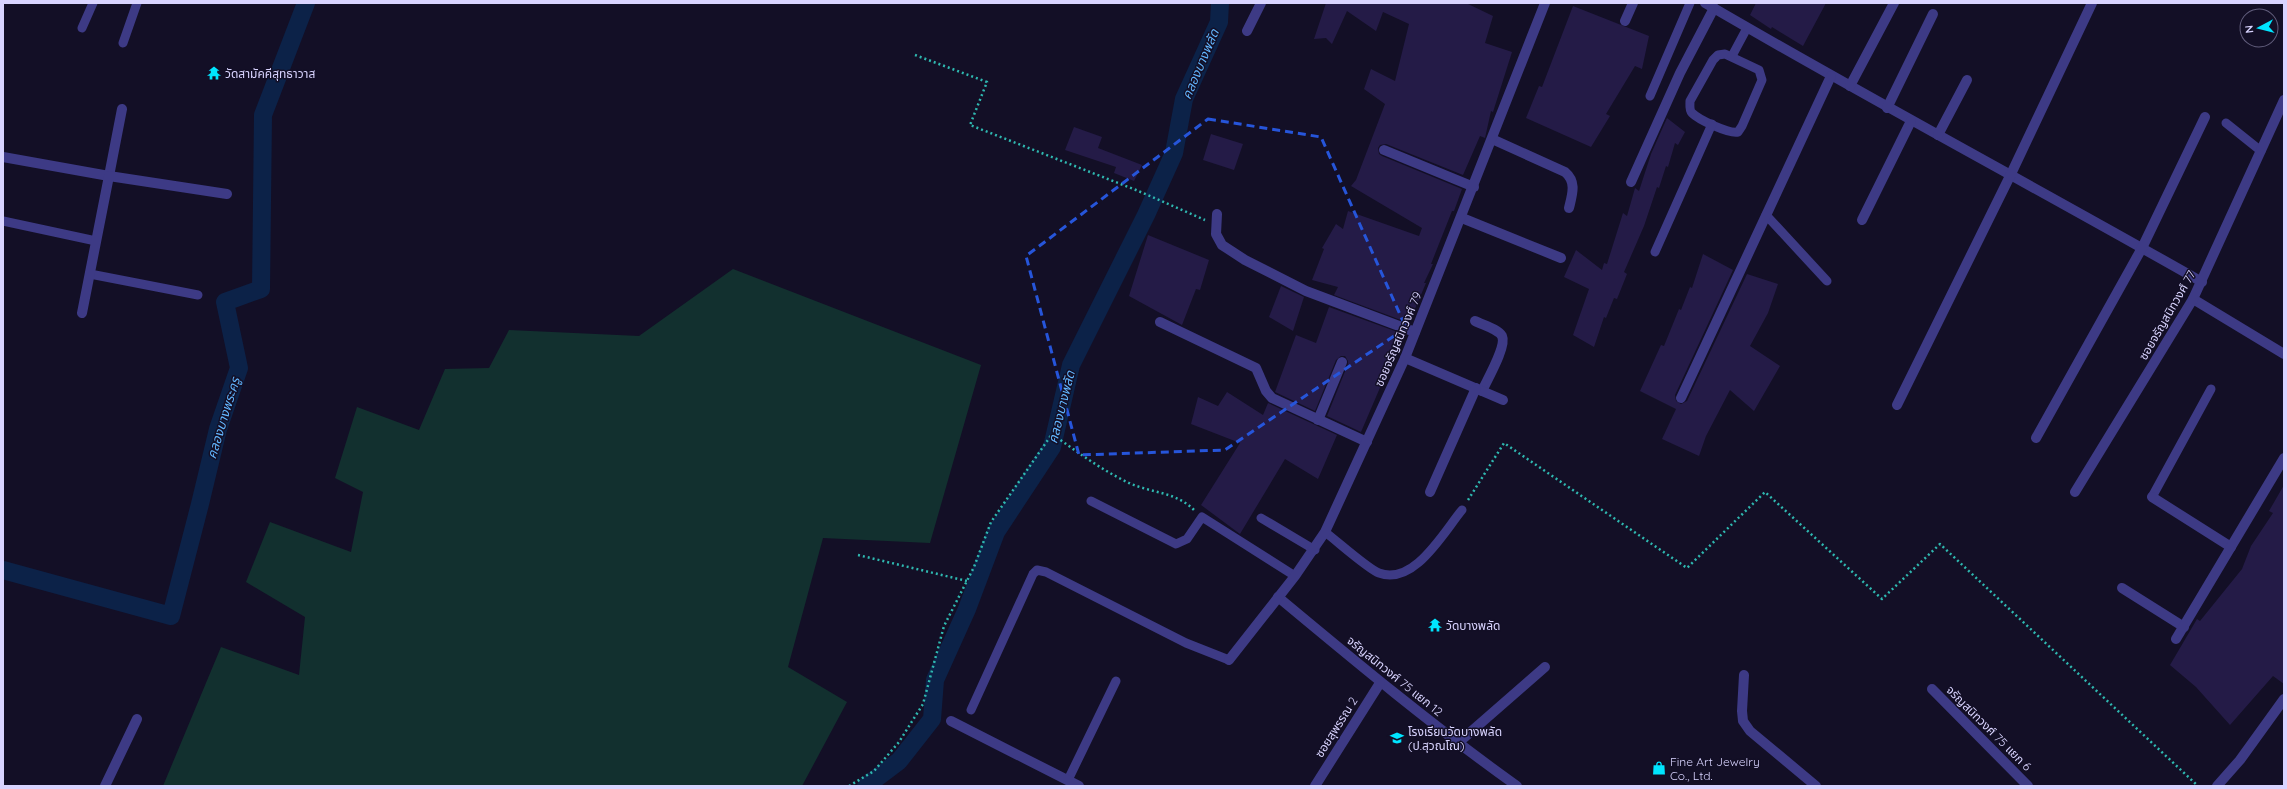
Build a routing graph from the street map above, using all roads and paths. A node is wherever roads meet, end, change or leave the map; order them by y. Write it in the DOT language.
graph roads {
  1 [pos="93,3"];
  2 [pos="137,3"];
  3 [pos="1261,3"];
  4 [pos="1545,3"];
  5 [pos="1633,3"];
  6 [pos="1690,3"];
  7 [pos="1894,3"];
  8 [pos="2092,3"];
  9 [pos="1709,6"];
  10 [pos="1933,14"];
  11 [pos="1625,21"];
  12 [pos="82,28"];
  13 [pos="1747,28"];
  14 [pos="1246,31"];
  15 [pos="123,43"];
  16 [pos="915,55"];
  17 [pos="1732,56"];
  18 [pos="1831,76"];
  19 [pos="1967,80"];
  20 [pos="1850,86"];
  21 [pos="1650,96"];
  22 [pos="2284,100"];
  23 [pos="1887,108"];
  24 [pos="122,109"];
  25 [pos="2205,117"];
  26 [pos="1910,121"];
  27 [pos="2226,123"];
  28 [pos="1712,124"];
  29 [pos="1938,135"];
  30 [pos="1492,138"];
  31 [pos="1384,150"];
  32 [pos="2261,151"];
  33 [pos="3,157"];
  34 [pos="2011,174"];
  35 [pos="109,176"];
  36 [pos="1631,182"];
  37 [pos="1474,187"];
  38 [pos="227,194"];
  39 [pos="1569,208"];
  40 [pos="1766,215"];
  41 [pos="1462,218"];
  42 [pos="1216,219"];
  43 [pos="1862,220"];
  44 [pos="3,221"];
  45 [pos="96,241"];
  46 [pos="2142,248"];
  47 [pos="1655,252"];
  48 [pos="1561,258"];
  49 [pos="90,274"];
  50 [pos="1827,281"];
  51 [pos="2202,282"];
  52 [pos="198,295"];
  53 [pos="2193,299"];
  54 [pos="82,313"];
  55 [pos="1476,321"];
  56 [pos="1160,322"];
  57 [pos="1415,332"];
  58 [pos="2284,354"];
  59 [pos="1405,358"];
  60 [pos="1342,362"];
  61 [pos="1479,389"];
  62 [pos="2211,389"];
  63 [pos="1681,398"];
  64 [pos="1503,400"];
  65 [pos="1897,405"];
  66 [pos="1318,420"];
  67 [pos="2036,438"];
  68 [pos="1368,442"];
  69 [pos="2284,458"];
  70 [pos="1430,492"];
  71 [pos="2075,492"];
  72 [pos="2152,497"];
  73 [pos="1091,501"];
  74 [pos="1462,510"];
  75 [pos="1202,517"];
  76 [pos="1261,518"];
  77 [pos="1325,532"];
  78 [pos="2231,547"];
  79 [pos="1315,550"];
  80 [pos="858,554"];
  81 [pos="1295,576"];
  82 [pos="967,581"];
  83 [pos="2122,588"];
  84 [pos="1278,597"];
  85 [pos="2184,626"];
  86 [pos="2176,639"];
  87 [pos="1229,660"];
  88 [pos="1545,667"];
  89 [pos="1744,675"];
  90 [pos="1116,681"];
  91 [pos="1380,683"];
  92 [pos="1932,689"];
  93 [pos="2284,699"];
  94 [pos="971,710"];
  95 [pos="137,719"];
  96 [pos="951,721"];
  97 [pos="1458,744"];
  98 [pos="1068,780"];
  99 [pos="105,786"];
  100 [pos="849,786"];
  101 [pos="1079,786"];
  102 [pos="1315,786"];
  103 [pos="1517,786"];
  104 [pos="1816,786"];
  105 [pos="2028,786"];
  106 [pos="2198,786"];
  107 [pos="2217,786"];
  1 -- 12 [label="lane"];
  2 -- 15 [label="lane"];
  3 -- 14 [label="street"];
  4 -- 30 [label="street, ซอยจรัญสนิทวงศ์ 79"];
  5 -- 11 [label="street"];
  6 -- 21 [label="lane"];
  7 -- 20 [label="street"];
  8 -- 34 [label="street"];
  9 -- 13 [label="street"];
  9 -- 36 [label="street"];
  10 -- 23 [label="street"];
  13 -- 17 [label="lane"];
  13 -- 18 [label="street"];
  16 -- 42 [label="path"];
  17 -- 28 [label="lane"];
  17 -- 28 [label="lane"];
  18 -- 20 [label="street"];
  18 -- 40 [label="street"];
  19 -- 29 [label="street"];
  20 -- 23 [label="street"];
  22 -- 32 [label="street, ซอยจรัญสนิทวงศ์ 77"];
  23 -- 26 [label="street"];
  24 -- 35 [label="street"];
  25 -- 46 [label="street"];
  26 -- 29 [label="street"];
  26 -- 43 [label="street"];
  27 -- 32 [label="lane"];
  28 -- 47 [label="lane"];
  29 -- 34 [label="street"];
  30 -- 37 [label="street, ซอยจรัญสนิทวงศ์ 79"];
  30 -- 39 [label="street"];
  31 -- 37 [label="street"];
  32 -- 51 [label="street, ซอยจรัญสนิทวงศ์ 77"];
  33 -- 35 [label="street"];
  34 -- 46 [label="street"];
  34 -- 65 [label="street"];
  35 -- 38 [label="street"];
  35 -- 45 [label="street"];
  37 -- 41 [label="street, ซอยจรัญสนิทวงศ์ 79"];
  40 -- 50 [label="lane"];
  40 -- 63 [label="street"];
  41 -- 48 [label="street"];
  41 -- 57 [label="street, ซอยจรัญสนิทวงศ์ 79"];
  42 -- 57 [label="street"];
  44 -- 45 [label="lane"];
  45 -- 49 [label="street"];
  46 -- 51 [label="street"];
  46 -- 67 [label="street"];
  49 -- 52 [label="lane"];
  49 -- 54 [label="street"];
  51 -- 53 [label="street, ซอยจรัญสนิทวงศ์ 77"];
  53 -- 58 [label="street"];
  53 -- 71 [label="street, ซอยจรัญสนิทวงศ์ 77"];
  55 -- 61 [label="street"];
  56 -- 66 [label="street"];
  57 -- 59 [label="street, ซอยจรัญสนิทวงศ์ 79"];
  59 -- 61 [label="street"];
  59 -- 68 [label="street, ซอยจรัญสนิทวงศ์ 79"];
  60 -- 66 [label="street"];
  61 -- 64 [label="street"];
  61 -- 70 [label="street"];
  62 -- 72 [label="lane"];
  66 -- 68 [label="street"];
  68 -- 77 [label="street, ซอยจรัญสนิทวงศ์ 79"];
  69 -- 78 [label="street"];
  72 -- 78 [label="street"];
  73 -- 75 [label="lane"];
  74 -- 77 [label="lane"];
  74 -- 106 [label="path"];
  75 -- 81 [label="lane"];
  75 -- 82 [label="path"];
  76 -- 79 [label="lane"];
  77 -- 79 [label="street, ซอยจรัญสนิทวงศ์ 79"];
  78 -- 85 [label="street"];
  79 -- 81 [label="street, ซอยจรัญสนิทวงศ์ 79"];
  80 -- 82 [label="path"];
  81 -- 84 [label="street, ซอยจรัญสนิทวงศ์ 79"];
  82 -- 100 [label="path"];
  83 -- 85 [label="street"];
  84 -- 87 [label="street, ซอยจรัญสนิทวงศ์ 79"];
  84 -- 91 [label="street, จรัญสนิทวงศ์ 75 แยก 12"];
  85 -- 86 [label="street"];
  87 -- 94 [label="lane"];
  88 -- 97 [label="street"];
  89 -- 104 [label="street"];
  90 -- 98 [label="lane"];
  91 -- 97 [label="street, จรัญสนิทวงศ์ 75 แยก 12"];
  91 -- 102 [label="street, ซอยสุพรรณ 2"];
  92 -- 105 [label="street, จรัญสนิทวงศ์ 75 แยก 6"];
  93 -- 107 [label="street"];
  95 -- 99 [label="street"];
  96 -- 98 [label="street"];
  97 -- 103 [label="street, จรัญสนิทวงศ์ 75 แยก 12"];
  98 -- 101 [label="street"];
}
